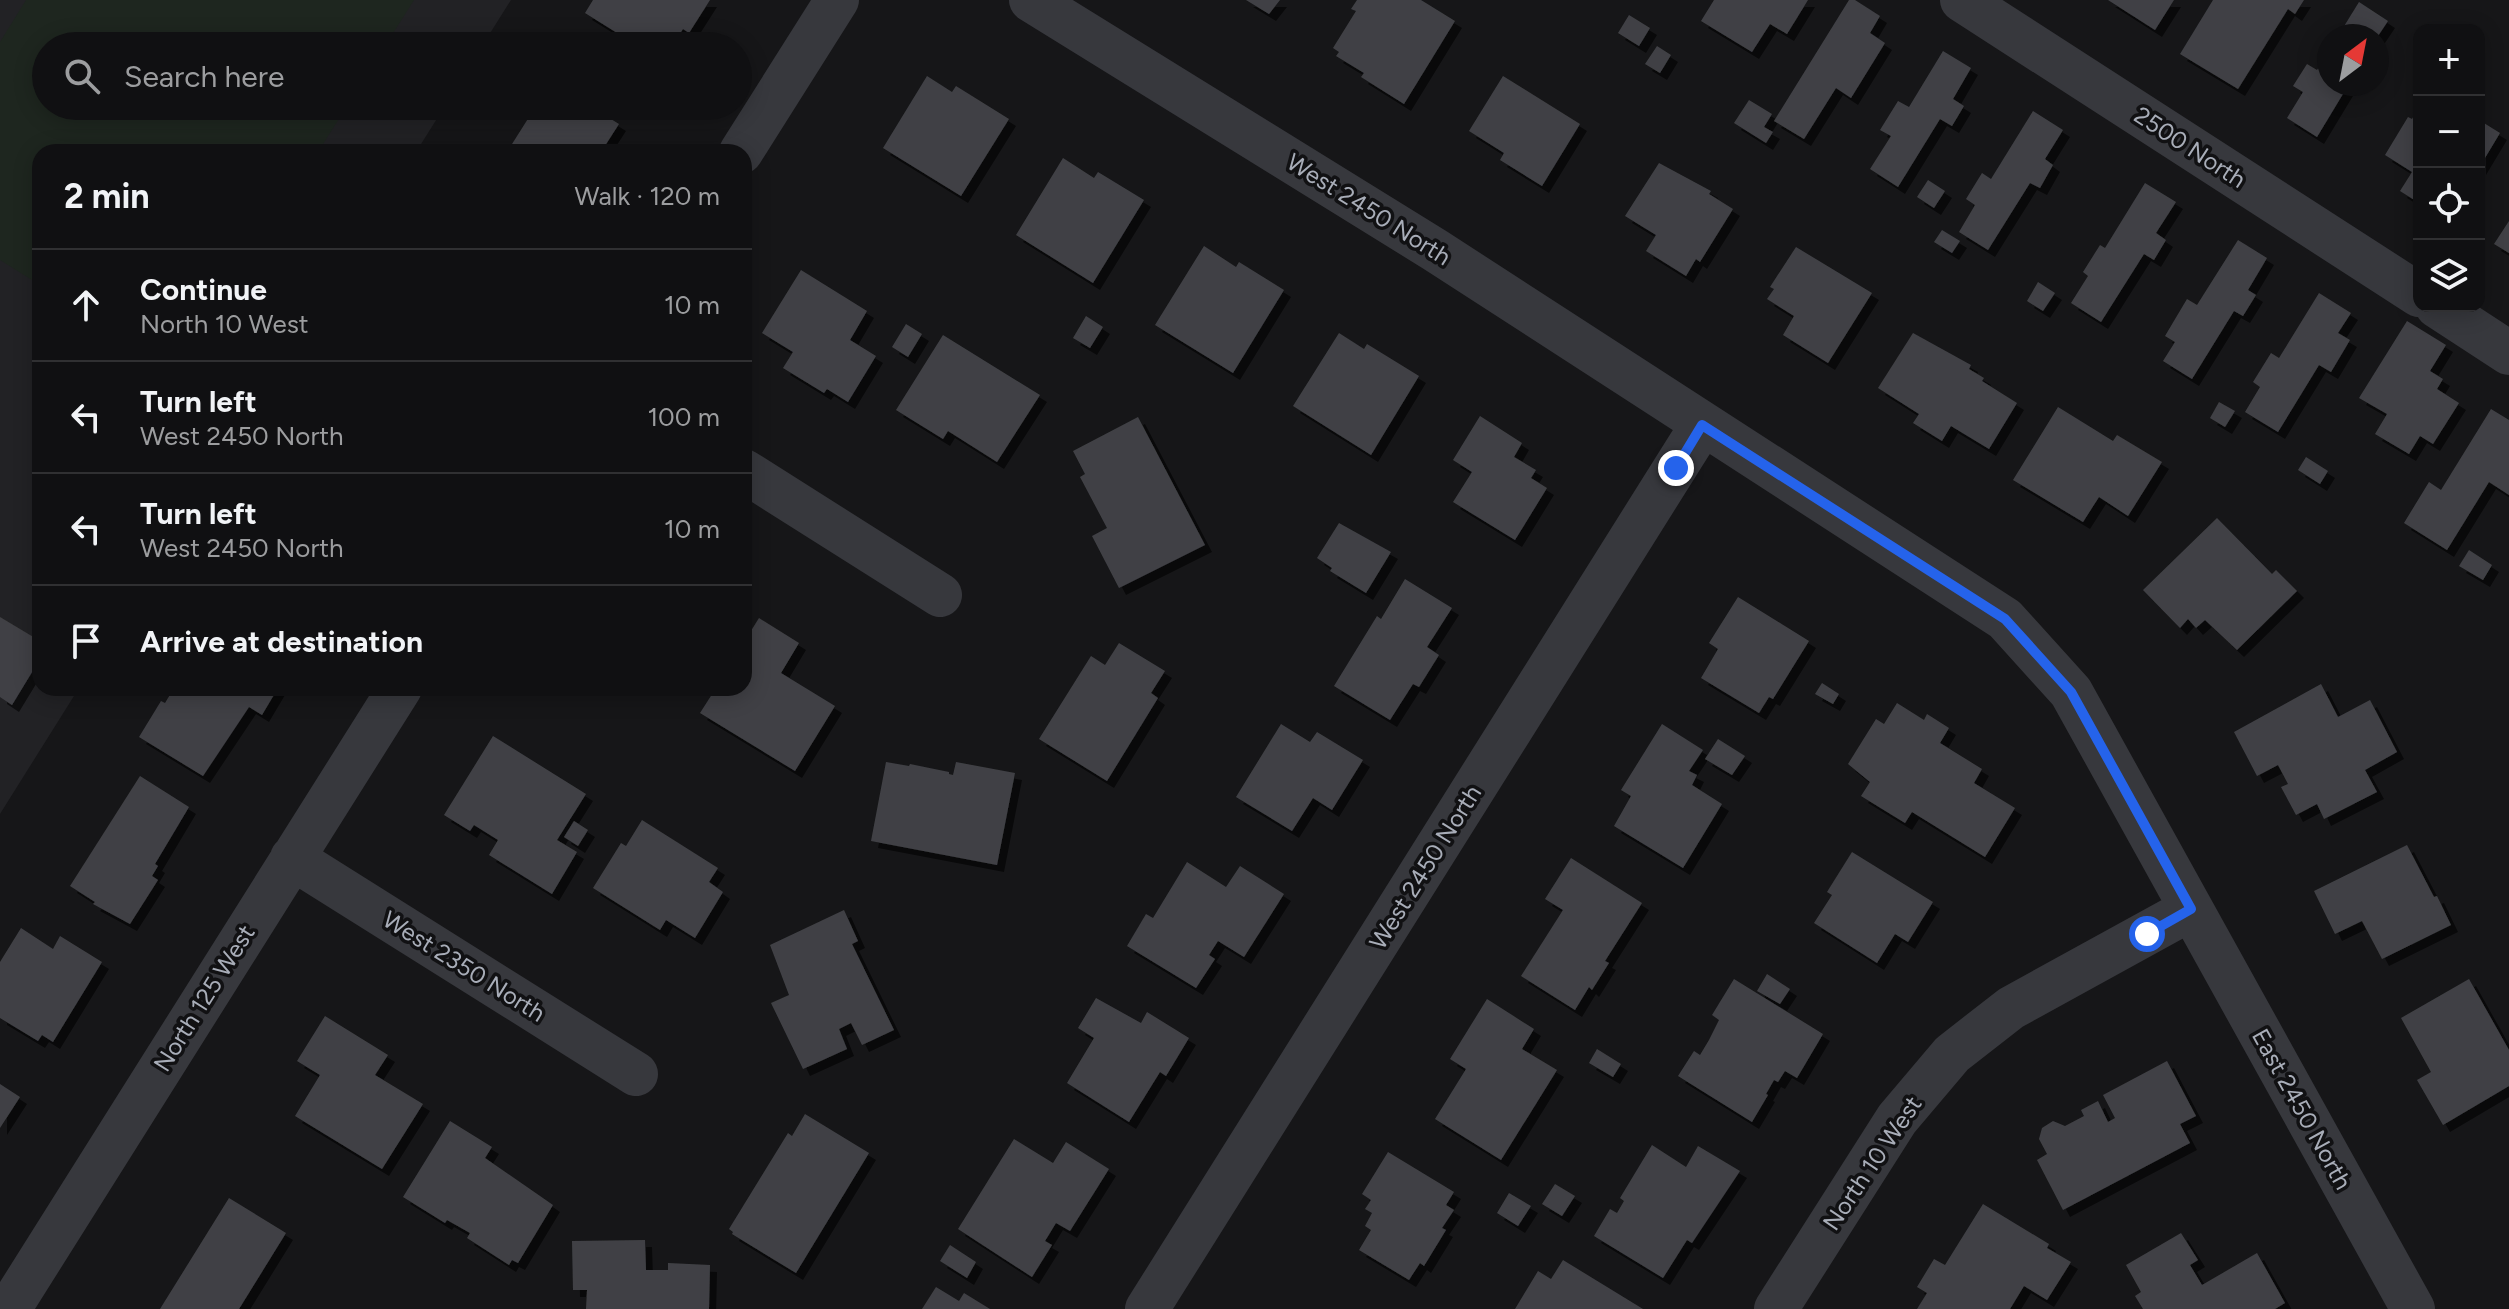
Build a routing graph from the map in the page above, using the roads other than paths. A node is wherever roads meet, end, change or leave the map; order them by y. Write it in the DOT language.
graph roads {
  1 [pos="837,0"];
  2 [pos="1031,0"];
  3 [pos="1962,0"];
  4 [pos="746,144"];
  5 [pos="2413,291"];
  6 [pos="2446,312"];
  7 [pos="2509,353"];
  8 [pos="1702,425"];
  9 [pos="752,476"];
  10 [pos="940,595"];
  11 [pos="395,696"];
  12 [pos="292,858"];
  13 [pos="2191,909"];
  14 [pos="636,1074"];
  15 [pos="9,1309"];
  16 [pos="1147,1309"];
  17 [pos="1776,1309"];
  18 [pos="2413,1309"];
  1 -- 4 [label="street"];
  2 -- 8 [label="street, West 2450 North"];
  3 -- 5 [label="street, 2500 North"];
  6 -- 7 [label="street"];
  8 -- 13 [label="street, West 2450 North"];
  8 -- 16 [label="street, West 2450 North"];
  9 -- 10 [label="street"];
  11 -- 12 [label="street, North 125 West"];
  12 -- 14 [label="street, West 2350 North"];
  12 -- 15 [label="street, North 125 West"];
  13 -- 17 [label="street, North 10 West"];
  13 -- 18 [label="street, East 2450 North"];
}
